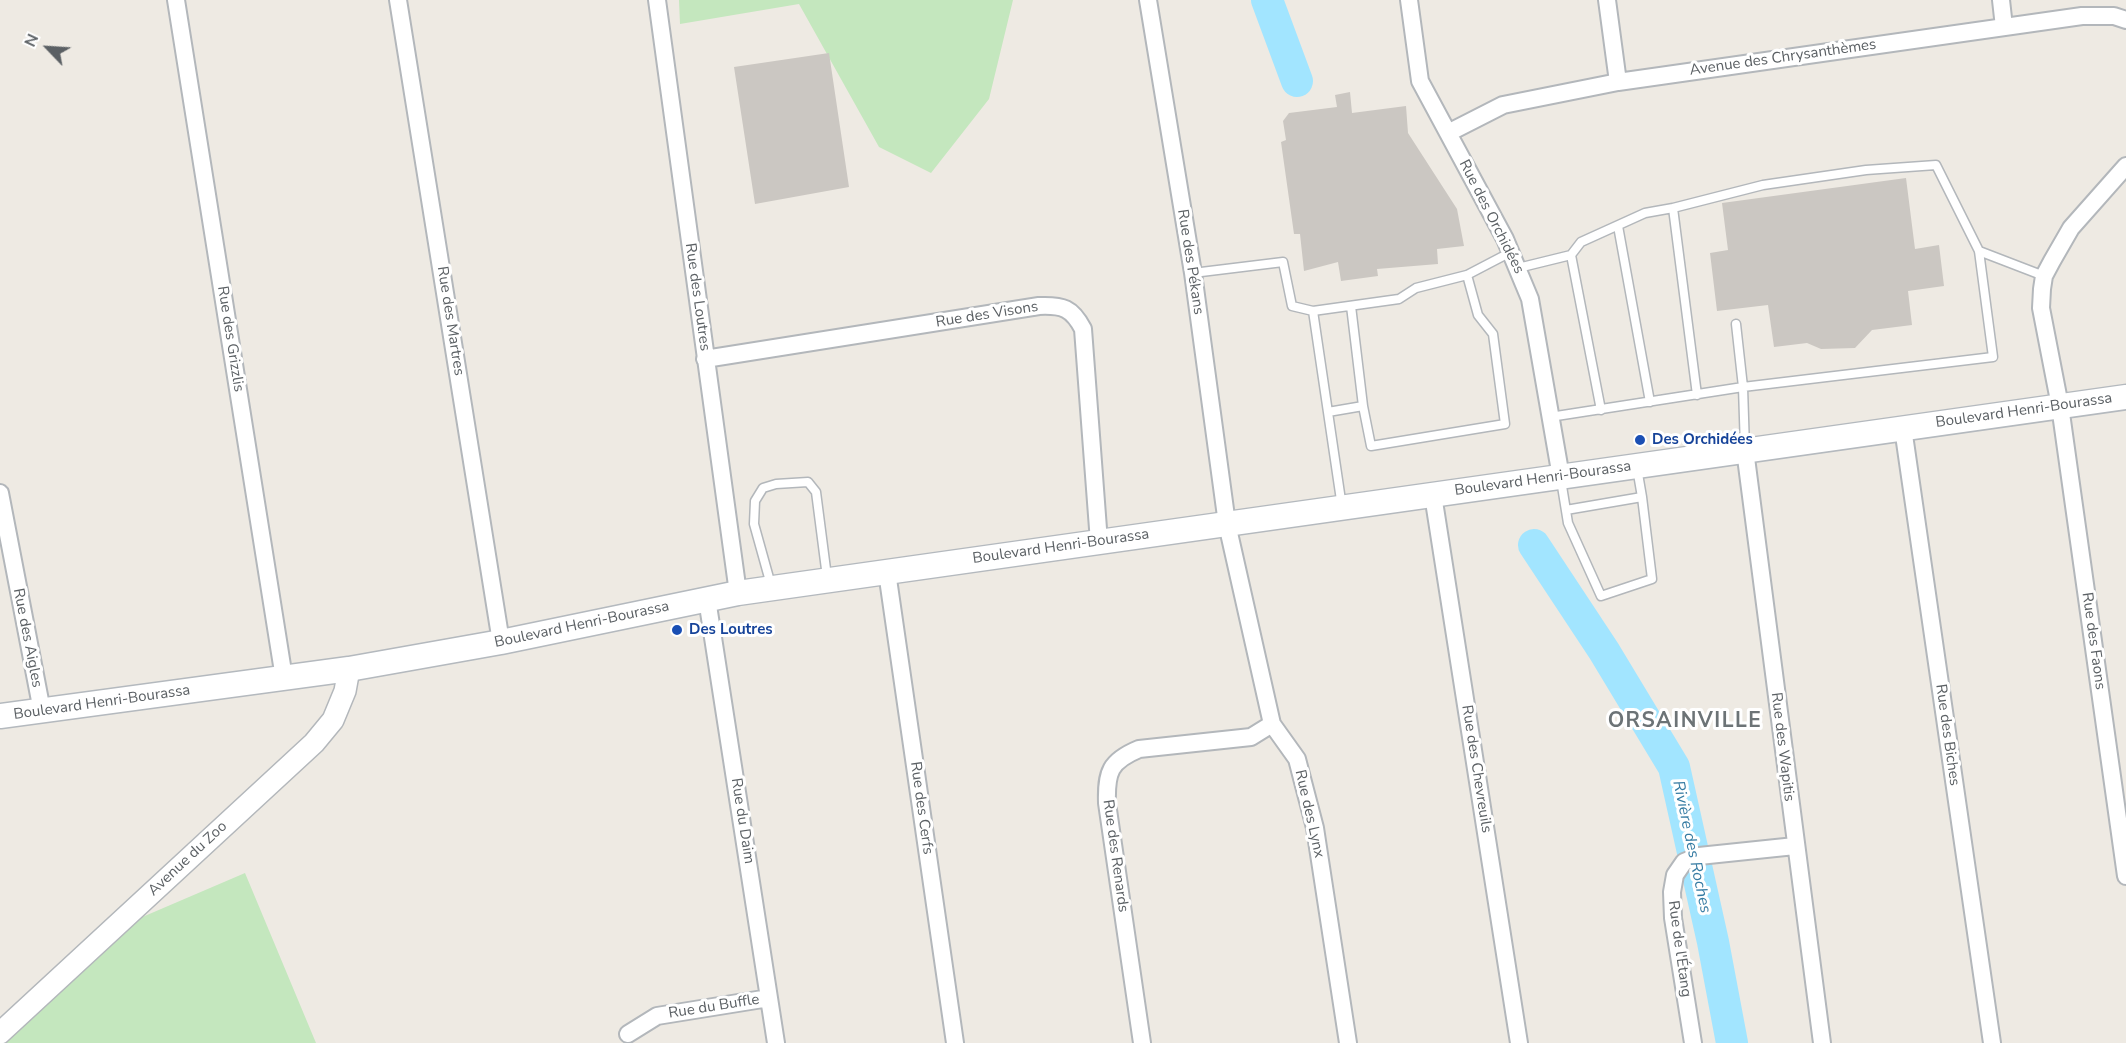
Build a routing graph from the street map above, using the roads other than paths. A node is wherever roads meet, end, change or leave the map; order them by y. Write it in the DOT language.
graph roads {
  1 [pos="176,0"];
  2 [pos="398,0"];
  3 [pos="657,0"];
  4 [pos="1148,0"];
  5 [pos="1409,0"];
  6 [pos="1607,0"];
  7 [pos="2001,0"];
  8 [pos="2126,20"];
  9 [pos="2004,27"];
  10 [pos="1618,82"];
  11 [pos="1448,133"];
  12 [pos="2126,166"];
  13 [pos="1673,208"];
  14 [pos="1618,226"];
  15 [pos="1980,251"];
  16 [pos="1511,252"];
  17 [pos="1571,255"];
  18 [pos="1518,268"];
  19 [pos="1193,273"];
  20 [pos="1467,275"];
  21 [pos="2044,276"];
  22 [pos="1352,306"];
  23 [pos="1313,311"];
  24 [pos="1736,324"];
  25 [pos="705,359"];
  26 [pos="1743,387"];
  27 [pos="1697,394"];
  28 [pos="2122,397"];
  29 [pos="1650,402"];
  30 [pos="1363,406"];
  31 [pos="2060,406"];
  32 [pos="1601,410"];
  33 [pos="1328,412"];
  34 [pos="1550,417"];
  35 [pos="1903,428"];
  36 [pos="1745,450"];
  37 [pos="1637,465"];
  38 [pos="1561,477"];
  39 [pos="0,493"];
  40 [pos="1432,495"];
  41 [pos="1642,497"];
  42 [pos="1342,507"];
  43 [pos="1566,510"];
  44 [pos="1227,524"];
  45 [pos="1099,542"];
  46 [pos="887,572"];
  47 [pos="827,581"];
  48 [pos="772,588"];
  49 [pos="738,593"];
  50 [pos="707,599"];
  51 [pos="501,642"];
  52 [pos="349,669"];
  53 [pos="284,678"];
  54 [pos="42,711"];
  55 [pos="0,716"];
  56 [pos="1272,724"];
  57 [pos="1795,846"];
  58 [pos="2126,876"];
  59 [pos="769,998"];
  60 [pos="0,1033"];
  61 [pos="628,1034"];
  62 [pos="776,1043"];
  63 [pos="955,1043"];
  64 [pos="1142,1043"];
  65 [pos="1348,1043"];
  66 [pos="1519,1043"];
  67 [pos="1693,1043"];
  68 [pos="1822,1043"];
  69 [pos="1992,1043"];
  1 -- 53 [label="street, Rue des Grizzlis"];
  2 -- 51 [label="street, Rue des Martres"];
  3 -- 25 [label="street, Rue des Loutres"];
  4 -- 19 [label="street, Rue des Pékans"];
  5 -- 11 [label="street, Rue des Orchidées"];
  6 -- 10 [label="street"];
  7 -- 9 [label="street"];
  8 -- 9 [label="street, Avenue des Chrysanthèmes"];
  9 -- 10 [label="street, Avenue des Chrysanthèmes"];
  10 -- 11 [label="street, Avenue des Chrysanthèmes"];
  11 -- 16 [label="street, Rue des Orchidées"];
  12 -- 21 [label="street"];
  13 -- 14 [label="lane"];
  13 -- 15 [label="lane"];
  13 -- 27 [label="lane"];
  14 -- 17 [label="lane"];
  14 -- 29 [label="lane"];
  15 -- 21 [label="lane"];
  15 -- 26 [label="lane"];
  16 -- 18 [label="street, Rue des Orchidées"];
  16 -- 20 [label="lane"];
  17 -- 18 [label="lane"];
  17 -- 32 [label="lane"];
  18 -- 34 [label="street, Rue des Orchidées"];
  19 -- 23 [label="lane"];
  19 -- 44 [label="street, Rue des Pékans"];
  20 -- 22 [label="lane"];
  20 -- 30 [label="lane"];
  21 -- 31 [label="street, Rue des Faons"];
  22 -- 23 [label="lane"];
  22 -- 30 [label="lane"];
  23 -- 33 [label="lane"];
  24 -- 26 [label="lane"];
  25 -- 45 [label="street, Rue des Visons"];
  25 -- 49 [label="street, Rue des Loutres"];
  26 -- 27 [label="lane"];
  26 -- 36 [label="lane"];
  27 -- 29 [label="lane"];
  28 -- 31 [label="main road, Boulevard Henri-Bourassa"];
  29 -- 32 [label="lane"];
  30 -- 33 [label="lane"];
  31 -- 35 [label="main road, Boulevard Henri-Bourassa"];
  31 -- 58 [label="street, Rue des Faons"];
  32 -- 34 [label="lane"];
  33 -- 42 [label="lane"];
  34 -- 38 [label="street, Rue des Orchidées"];
  35 -- 36 [label="main road, Boulevard Henri-Bourassa"];
  35 -- 69 [label="street, Rue des Biches"];
  36 -- 37 [label="main road, Boulevard Henri-Bourassa"];
  36 -- 57 [label="street, Rue des Wapitis"];
  37 -- 38 [label="main road, Boulevard Henri-Bourassa"];
  37 -- 41 [label="lane"];
  38 -- 40 [label="main road, Boulevard Henri-Bourassa"];
  38 -- 43 [label="lane"];
  39 -- 54 [label="street, Rue des Aigles"];
  40 -- 42 [label="main road, Boulevard Henri-Bourassa"];
  40 -- 66 [label="street, Rue des Chevreuils"];
  41 -- 43 [label="lane"];
  41 -- 43 [label="lane"];
  42 -- 44 [label="main road, Boulevard Henri-Bourassa"];
  44 -- 45 [label="main road, Boulevard Henri-Bourassa"];
  44 -- 56 [label="street, Rue des Lynx"];
  45 -- 46 [label="main road, Boulevard Henri-Bourassa"];
  46 -- 47 [label="main road, Boulevard Henri-Bourassa"];
  46 -- 63 [label="street, Rue des Cerfs"];
  47 -- 48 [label="main road, Boulevard Henri-Bourassa"];
  47 -- 48 [label="lane"];
  48 -- 49 [label="main road, Boulevard Henri-Bourassa"];
  49 -- 50 [label="main road, Boulevard Henri-Bourassa"];
  50 -- 51 [label="main road, Boulevard Henri-Bourassa"];
  50 -- 59 [label="street, Rue du Daim"];
  51 -- 52 [label="main road, Boulevard Henri-Bourassa"];
  52 -- 53 [label="main road, Boulevard Henri-Bourassa"];
  52 -- 60 [label="street, Avenue du Zoo"];
  53 -- 54 [label="main road, Boulevard Henri-Bourassa"];
  54 -- 55 [label="main road, Boulevard Henri-Bourassa"];
  56 -- 64 [label="street, Rue des Renards"];
  56 -- 65 [label="street, Rue des Lynx"];
  57 -- 67 [label="street, Rue de l'Étang"];
  57 -- 68 [label="street, Rue des Wapitis"];
  59 -- 61 [label="street, Rue du Buffle"];
  59 -- 62 [label="street, Rue du Daim"];
}
